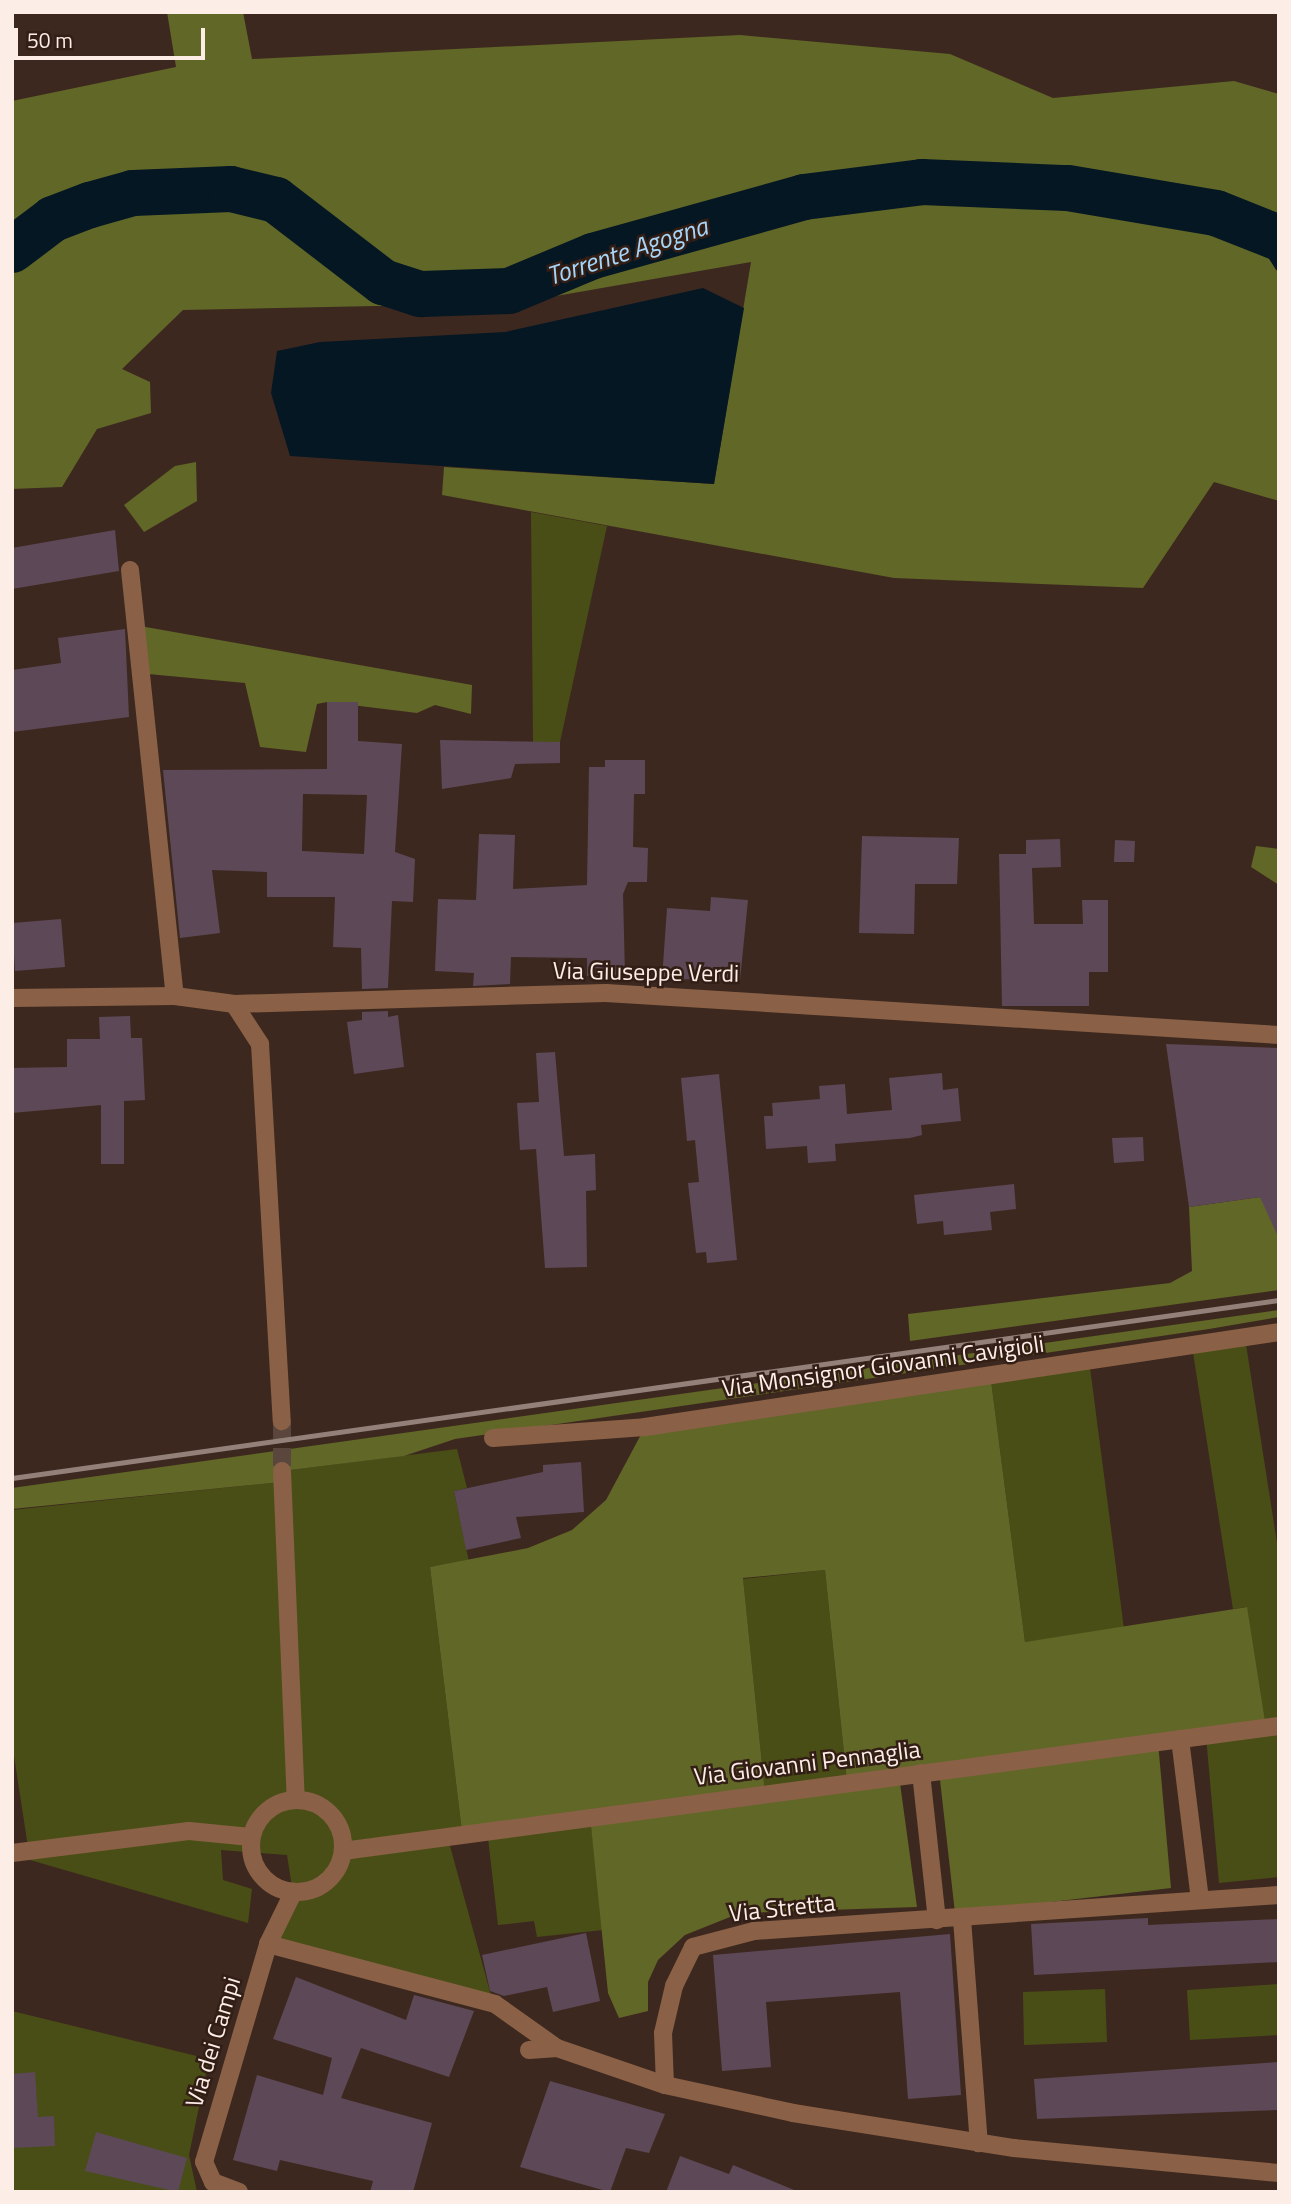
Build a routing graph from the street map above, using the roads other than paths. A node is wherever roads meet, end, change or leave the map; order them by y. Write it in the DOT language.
graph roads {
  1 [pos="130,570"];
  2 [pos="175,996"];
  3 [pos="12,998"];
  4 [pos="234,1004"];
  5 [pos="1279,1035"];
  6 [pos="1279,1332"];
  7 [pos="282,1422"];
  8 [pos="493,1438"];
  9 [pos="282,1477"];
  10 [pos="1279,1726"];
  11 [pos="1180,1739"];
  12 [pos="921,1773"];
  13 [pos="296,1800"];
  14 [pos="251,1837"];
  15 [pos="343,1851"];
  16 [pos="12,1853"];
  17 [pos="293,1893"];
  18 [pos="1279,1895"];
  19 [pos="1200,1899"];
  20 [pos="962,1919"];
  21 [pos="937,1920"];
  22 [pos="268,1944"];
  23 [pos="556,2048"];
  24 [pos="529,2050"];
  25 [pos="665,2085"];
  26 [pos="979,2143"];
  27 [pos="1279,2173"];
  28 [pos="239,2192"];
  1 -- 2 [label="street"];
  2 -- 3 [label="street, Via Giuseppe Verdi"];
  2 -- 4 [label="street, Via Giuseppe Verdi"];
  4 -- 5 [label="street, Via Giuseppe Verdi"];
  4 -- 7 [label="street"];
  6 -- 8 [label="street, Via Monsignor Giovanni Cavigioli"];
  9 -- 13 [label="street"];
  10 -- 11 [label="street, Via Giovanni Pennaglia"];
  11 -- 12 [label="street, Via Giovanni Pennaglia"];
  11 -- 19 [label="street"];
  12 -- 15 [label="street, Via Giovanni Pennaglia"];
  12 -- 21 [label="street"];
  13 -- 14 [label="street"];
  13 -- 15 [label="street"];
  14 -- 16 [label="street"];
  14 -- 17 [label="street"];
  15 -- 17 [label="street"];
  17 -- 22 [label="street, Via dei Campi"];
  18 -- 19 [label="street, Via Stretta"];
  19 -- 20 [label="street, Via Stretta"];
  20 -- 21 [label="street, Via Stretta"];
  20 -- 26 [label="street"];
  21 -- 25 [label="street, Via Stretta"];
  22 -- 23 [label="street"];
  22 -- 28 [label="street, Via dei Campi"];
  23 -- 24 [label="street"];
  23 -- 25 [label="street"];
  25 -- 26 [label="street"];
  26 -- 27 [label="street"];
}
